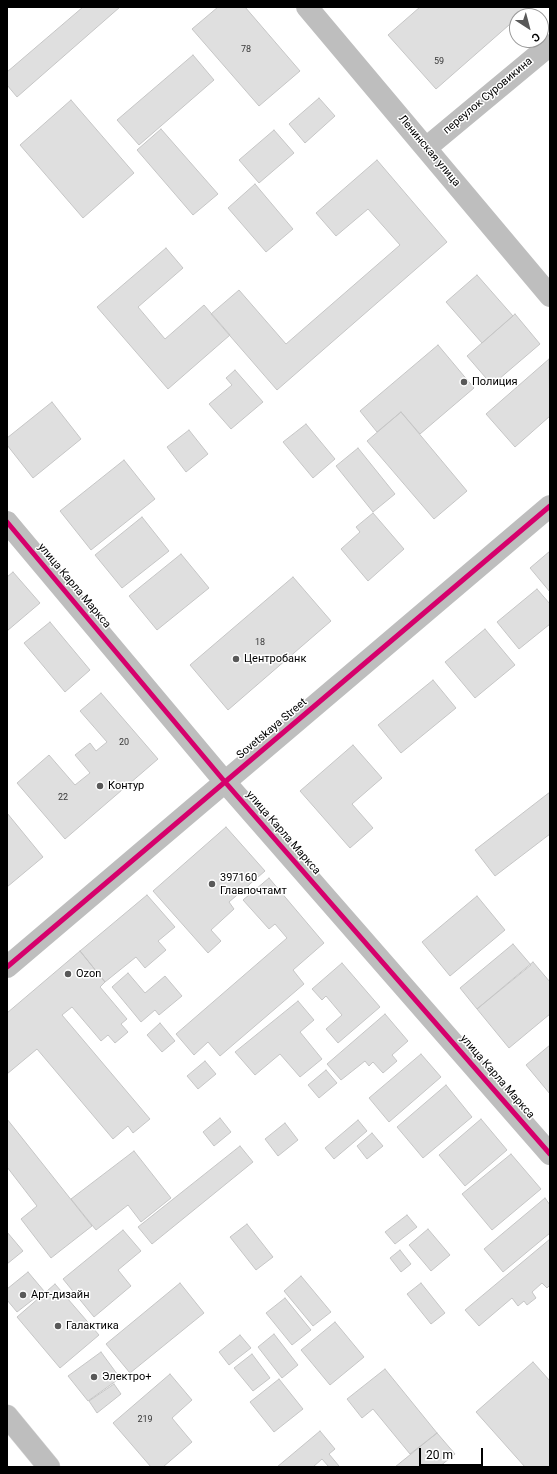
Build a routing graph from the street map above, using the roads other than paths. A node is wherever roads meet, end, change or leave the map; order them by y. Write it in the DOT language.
graph roads {
  1 [pos="307,7"];
  2 [pos="550,45"];
  3 [pos="426,148"];
  4 [pos="550,296"];
  5 [pos="550,506"];
  6 [pos="7,522"];
  7 [pos="225,782"];
  8 [pos="7,967"];
  9 [pos="550,1154"];
  10 [pos="7,1416"];
  11 [pos="50,1467"];
  1 -- 3 [label="street, Ленинская улица"];
  2 -- 3 [label="street, переулок Суровикина"];
  3 -- 4 [label="street, Ленинская улица"];
  5 -- 7 [label="street, Sovetskaya Street"];
  6 -- 7 [label="street, улица Карла Маркса"];
  7 -- 8 [label="street, Sovetskaya Street"];
  7 -- 9 [label="street, улица Карла Маркса"];
  10 -- 11 [label="street"];
}
